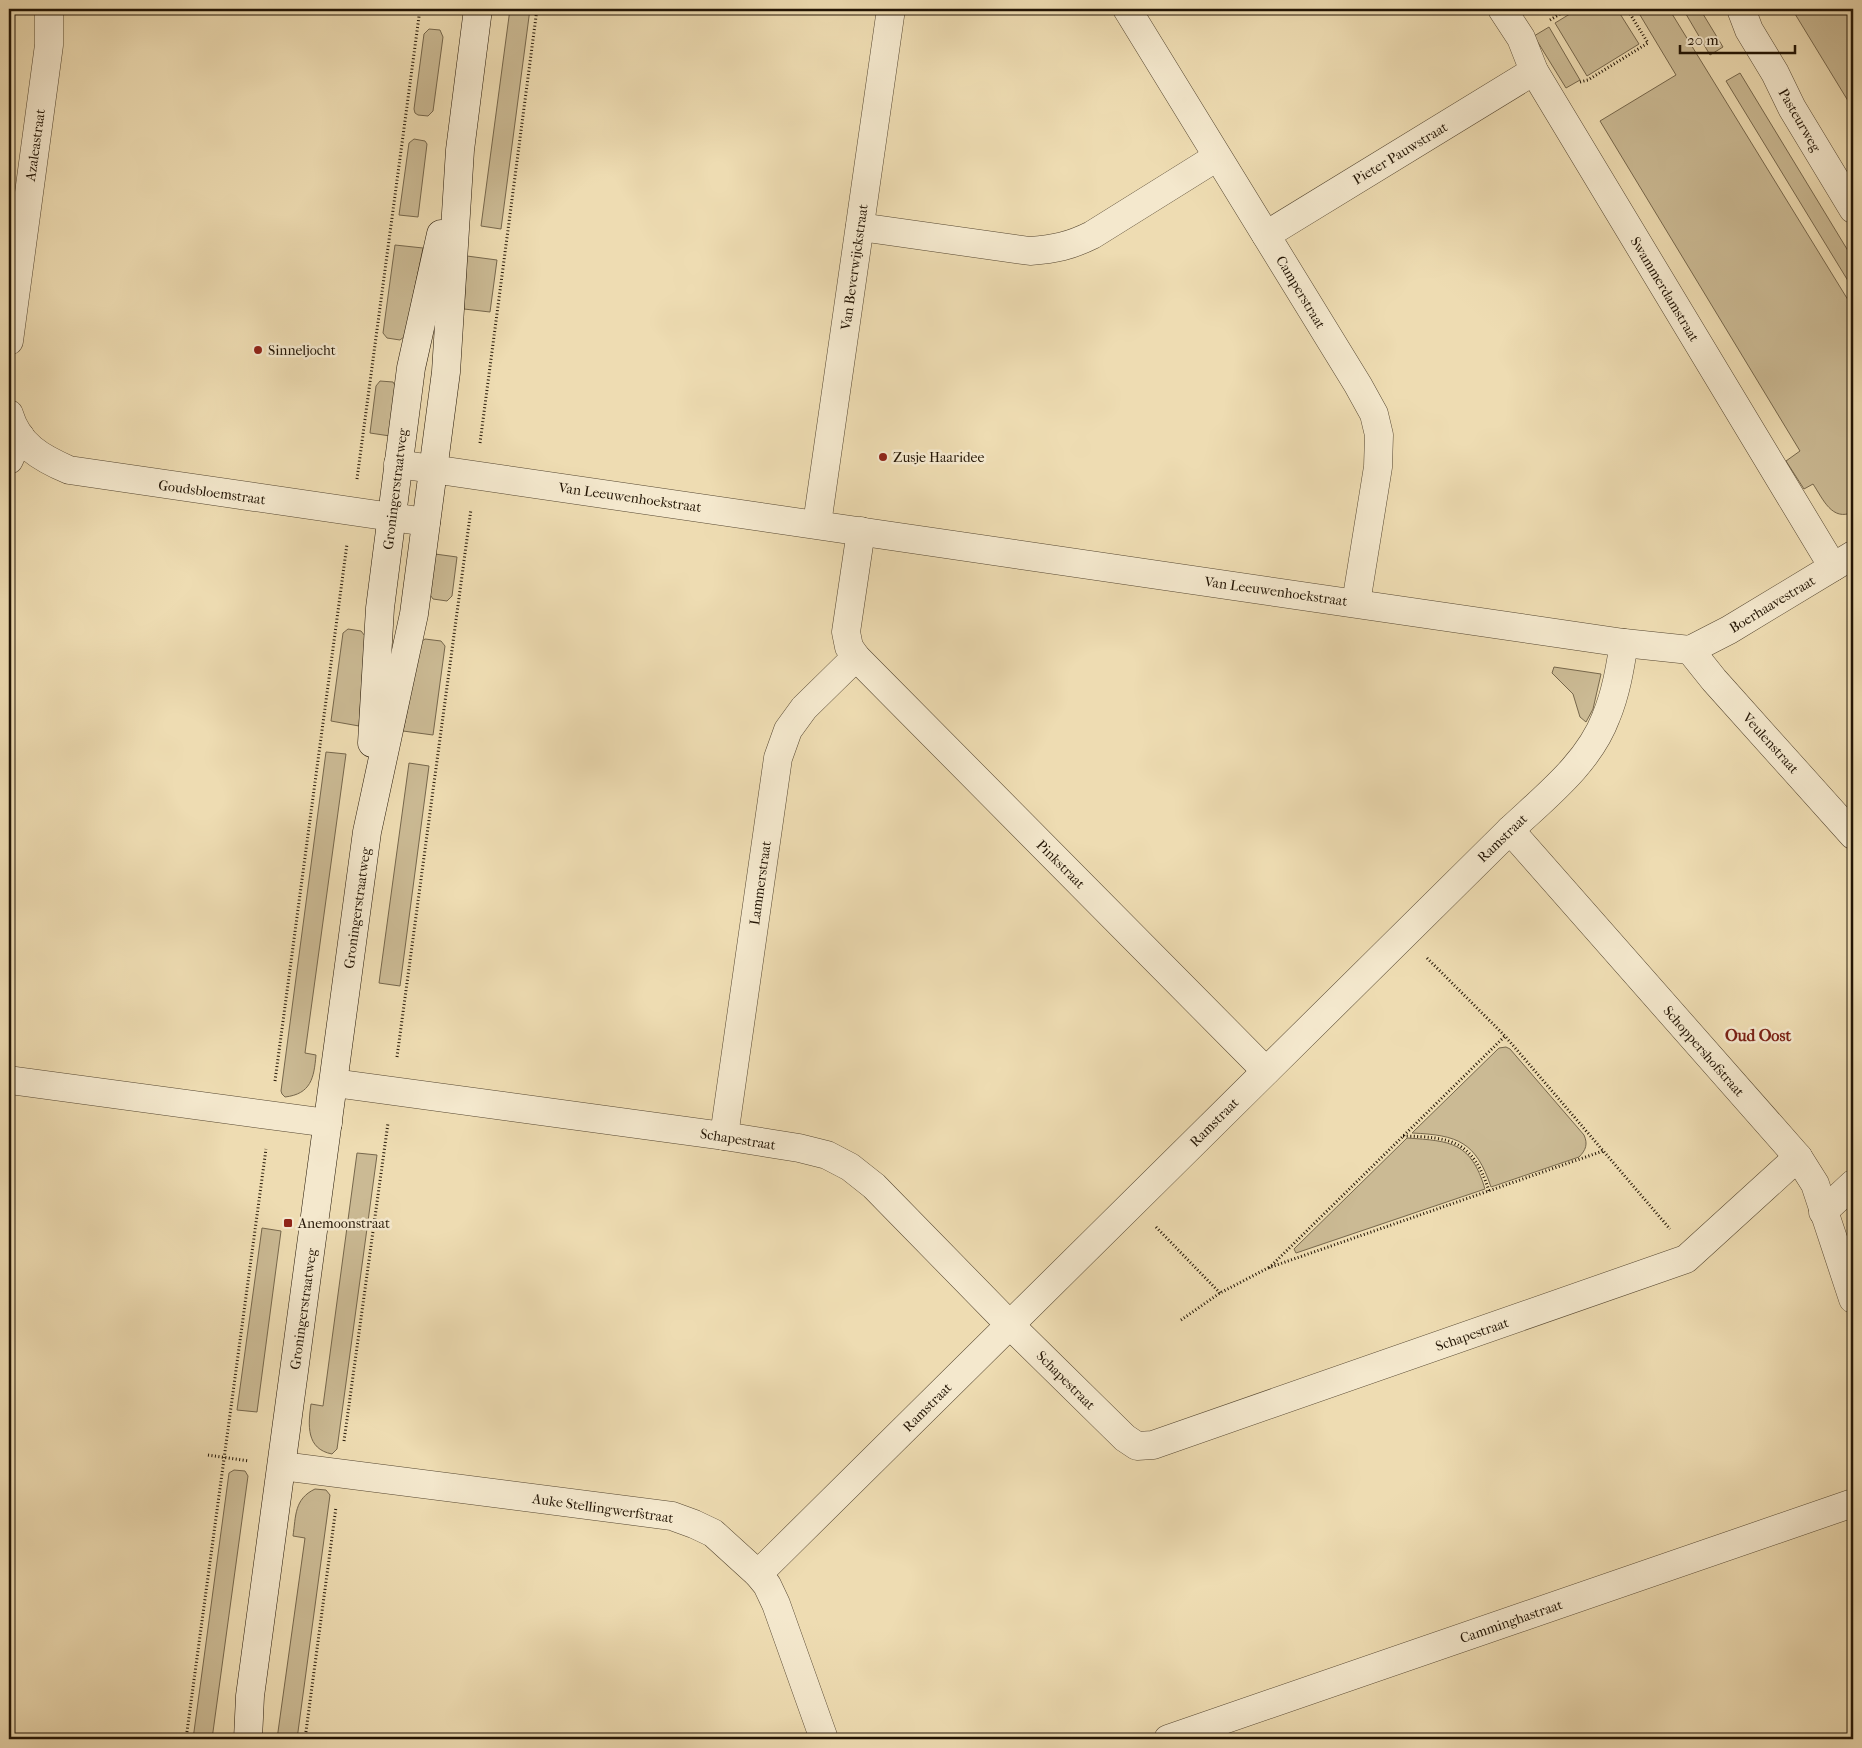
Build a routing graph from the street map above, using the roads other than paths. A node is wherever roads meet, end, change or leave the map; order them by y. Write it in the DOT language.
graph roads {
  1 [pos="49,9"];
  2 [pos="478,9"];
  3 [pos="891,9"];
  4 [pos="1127,9"];
  5 [pos="1502,9"];
  6 [pos="1726,9"];
  7 [pos="1745,20"];
  8 [pos="1534,71"];
  9 [pos="460,150"];
  10 [pos="1216,157"];
  11 [pos="1853,209"];
  12 [pos="860,227"];
  13 [pos="1266,234"];
  14 [pos="9,341"];
  15 [pos="12,437"];
  16 [pos="398,464"];
  17 [pos="433,469"];
  18 [pos="392,517"];
  19 [pos="426,522"];
  20 [pos="817,524"];
  21 [pos="861,531"];
  22 [pos="1843,561"];
  23 [pos="1356,603"];
  24 [pos="1624,643"];
  25 [pos="1690,650"];
  26 [pos="856,657"];
  27 [pos="1510,830"];
  28 [pos="367,832"];
  29 [pos="1853,835"];
  30 [pos="1266,1070"];
  31 [pos="9,1080"];
  32 [pos="334,1083"];
  33 [pos="328,1123"];
  34 [pos="724,1136"];
  35 [pos="1798,1157"];
  36 [pos="1853,1184"];
  37 [pos="1823,1212"];
  38 [pos="1853,1299"];
  39 [pos="1010,1325"];
  40 [pos="282,1466"];
  41 [pos="1853,1503"];
  42 [pos="758,1574"];
  43 [pos="250,1696"];
  44 [pos="1220,1731"];
  45 [pos="241,1739"];
  46 [pos="248,1739"];
  47 [pos="824,1739"];
  48 [pos="1168,1739"];
  1 -- 14 [label="street, Azaleastraat"];
  2 -- 9 [label="street, Groningerstraatweg"];
  3 -- 12 [label="street, Van Beverwijckstraat"];
  4 -- 10 [label="street, Camperstraat"];
  5 -- 8 [label="street, Swammerdamstraat"];
  6 -- 7 [label="street, Pasteurweg"];
  7 -- 11 [label="street, Pasteurweg"];
  8 -- 13 [label="street, Pieter Pauwstraat"];
  8 -- 22 [label="street, Swammerdamstraat"];
  9 -- 16 [label="street, Groningerstraatweg"];
  9 -- 17 [label="street, Groningerstraatweg"];
  10 -- 12 [label="street"];
  10 -- 13 [label="street, Camperstraat"];
  12 -- 20 [label="street, Van Beverwijckstraat"];
  13 -- 23 [label="street, Camperstraat"];
  15 -- 18 [label="street, Goudsbloemstraat"];
  16 -- 17 [label="street, Van Leeuwenhoekstraat"];
  16 -- 18 [label="street, Groningerstraatweg"];
  17 -- 19 [label="street, Groningerstraatweg"];
  17 -- 20 [label="street, Van Leeuwenhoekstraat"];
  18 -- 19 [label="street, Goudsbloemstraat"];
  18 -- 28 [label="street, Groningerstraatweg"];
  19 -- 28 [label="street, Groningerstraatweg"];
  20 -- 21 [label="street, Van Leeuwenhoekstraat"];
  21 -- 23 [label="street, Van Leeuwenhoekstraat"];
  21 -- 26 [label="street"];
  22 -- 25 [label="street, Boerhaavestraat"];
  23 -- 24 [label="street, Van Leeuwenhoekstraat"];
  24 -- 25 [label="street, Van Leeuwenhoekstraat"];
  24 -- 27 [label="street, Ramstraat"];
  25 -- 29 [label="street, Veulenstraat"];
  26 -- 30 [label="street, Pinkstraat"];
  26 -- 34 [label="street, Lammerstraat"];
  27 -- 30 [label="street, Ramstraat"];
  27 -- 35 [label="street, Schoppershofstraat"];
  28 -- 32 [label="street, Groningerstraatweg"];
  30 -- 39 [label="street, Ramstraat"];
  31 -- 33 [label="street"];
  32 -- 33 [label="street, Groningerstraatweg"];
  32 -- 34 [label="street, Schapestraat"];
  33 -- 40 [label="street, Groningerstraatweg"];
  34 -- 39 [label="street, Schapestraat"];
  35 -- 37 [label="street, Schoppershofstraat"];
  35 -- 39 [label="street, Schapestraat"];
  36 -- 37 [label="street"];
  37 -- 38 [label="street, Schoppershofstraat"];
  39 -- 42 [label="street, Ramstraat"];
  40 -- 42 [label="street, Auke Stellingwerfstraat"];
  40 -- 43 [label="street, Groningerstraatweg"];
  41 -- 44 [label="street, Camminghastraat"];
  42 -- 47 [label="street, Auke Stellingwerfstraat"];
  43 -- 45 [label="street, Groningerstraatweg"];
  43 -- 46 [label="street, Groningerstraatweg"];
  44 -- 48 [label="street, Camminghastraat"];
}
